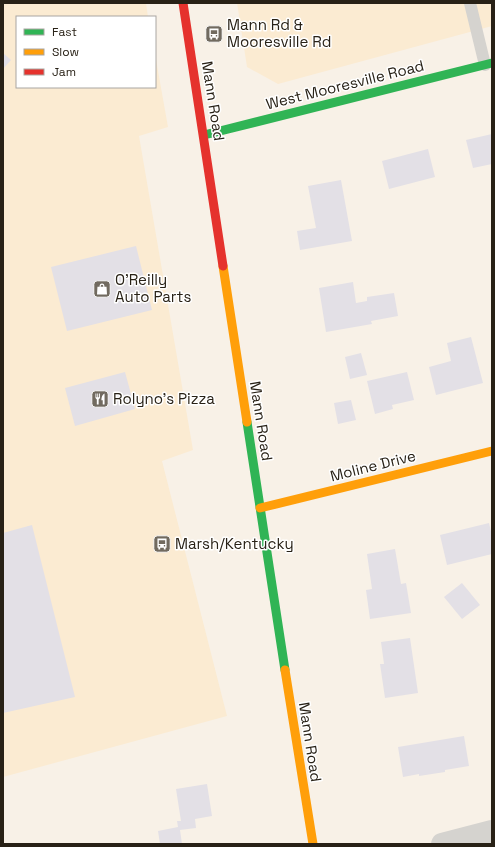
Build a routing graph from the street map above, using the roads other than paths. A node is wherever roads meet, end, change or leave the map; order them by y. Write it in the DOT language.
graph roads {
  1 [pos="183,3"];
  2 [pos="470,3"];
  3 [pos="488,64"];
  4 [pos="204,135"];
  5 [pos="492,451"];
  6 [pos="260,508"];
  7 [pos="492,831"];
  8 [pos="313,844"];
  9 [pos="442,844"];
  1 -- 4 [label="main road, Mann Road"];
  2 -- 3 [label="lane"];
  3 -- 4 [label="main road, West Mooresville Road"];
  4 -- 6 [label="main road, Mann Road"];
  5 -- 6 [label="main road, Moline Drive"];
  6 -- 8 [label="main road, Mann Road"];
  7 -- 9 [label="street"];
}
